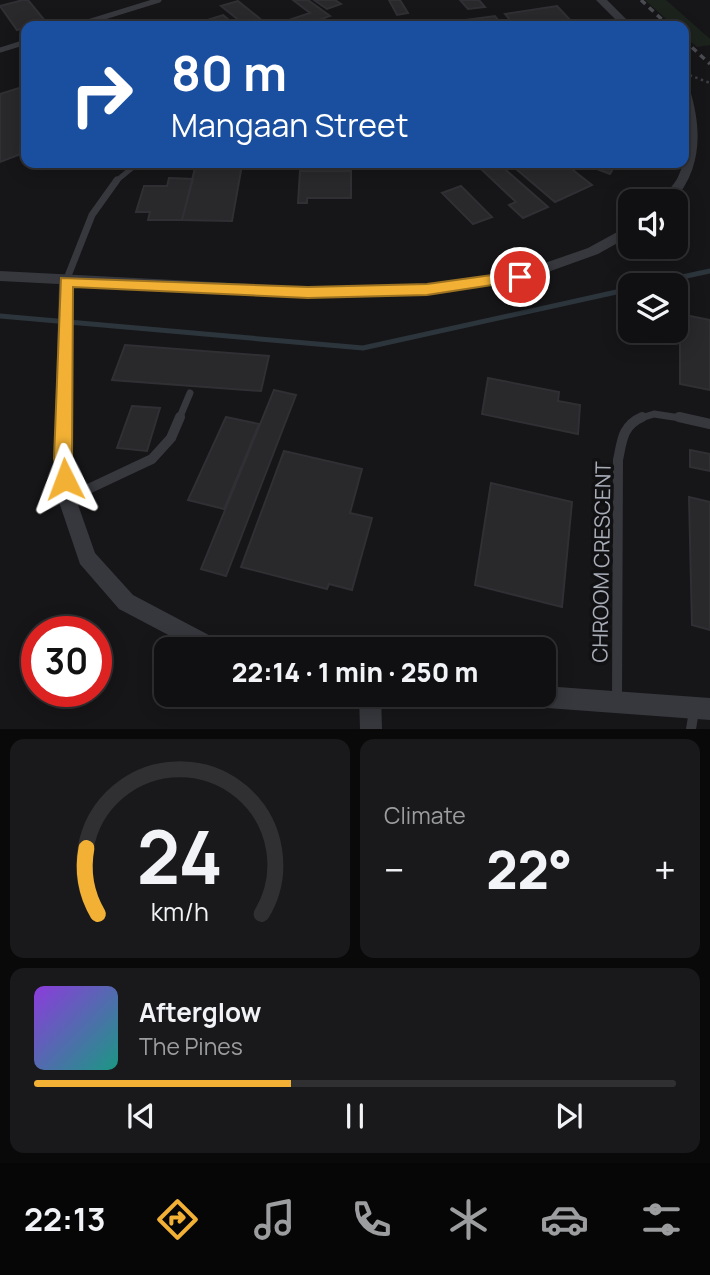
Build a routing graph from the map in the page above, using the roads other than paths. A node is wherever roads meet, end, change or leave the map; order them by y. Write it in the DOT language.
graph roads {
  1 [pos="159,0"];
  2 [pos="601,0"];
  3 [pos="91,21"];
  4 [pos="623,21"];
  5 [pos="21,44"];
  6 [pos="0,50"];
  7 [pos="689,103"];
  8 [pos="689,157"];
  9 [pos="129,168"];
  10 [pos="685,168"];
  11 [pos="678,189"];
  12 [pos="618,237"];
  13 [pos="0,276"];
  14 [pos="66,281"];
  15 [pos="190,393"];
  16 [pos="710,424"];
  17 [pos="67,499"];
  18 [pos="192,637"];
  19 [pos="556,698"];
  20 [pos="617,703"];
  21 [pos="370,707"];
  22 [pos="698,715"];
  23 [pos="370,729"];
  1 -- 3 [label="lane"];
  2 -- 4 [label="street"];
  5 -- 6 [label="lane"];
  7 -- 8 [label="street"];
  9 -- 14 [label="lane"];
  10 -- 11 [label="street"];
  12 -- 14 [label="street"];
  13 -- 14 [label="street"];
  14 -- 17 [label="street"];
  15 -- 17 [label="lane"];
  16 -- 20 [label="lane, CHROOM CRESCENT"];
  17 -- 18 [label="street"];
  19 -- 20 [label="street"];
  20 -- 22 [label="street"];
  21 -- 23 [label="street"];
}
